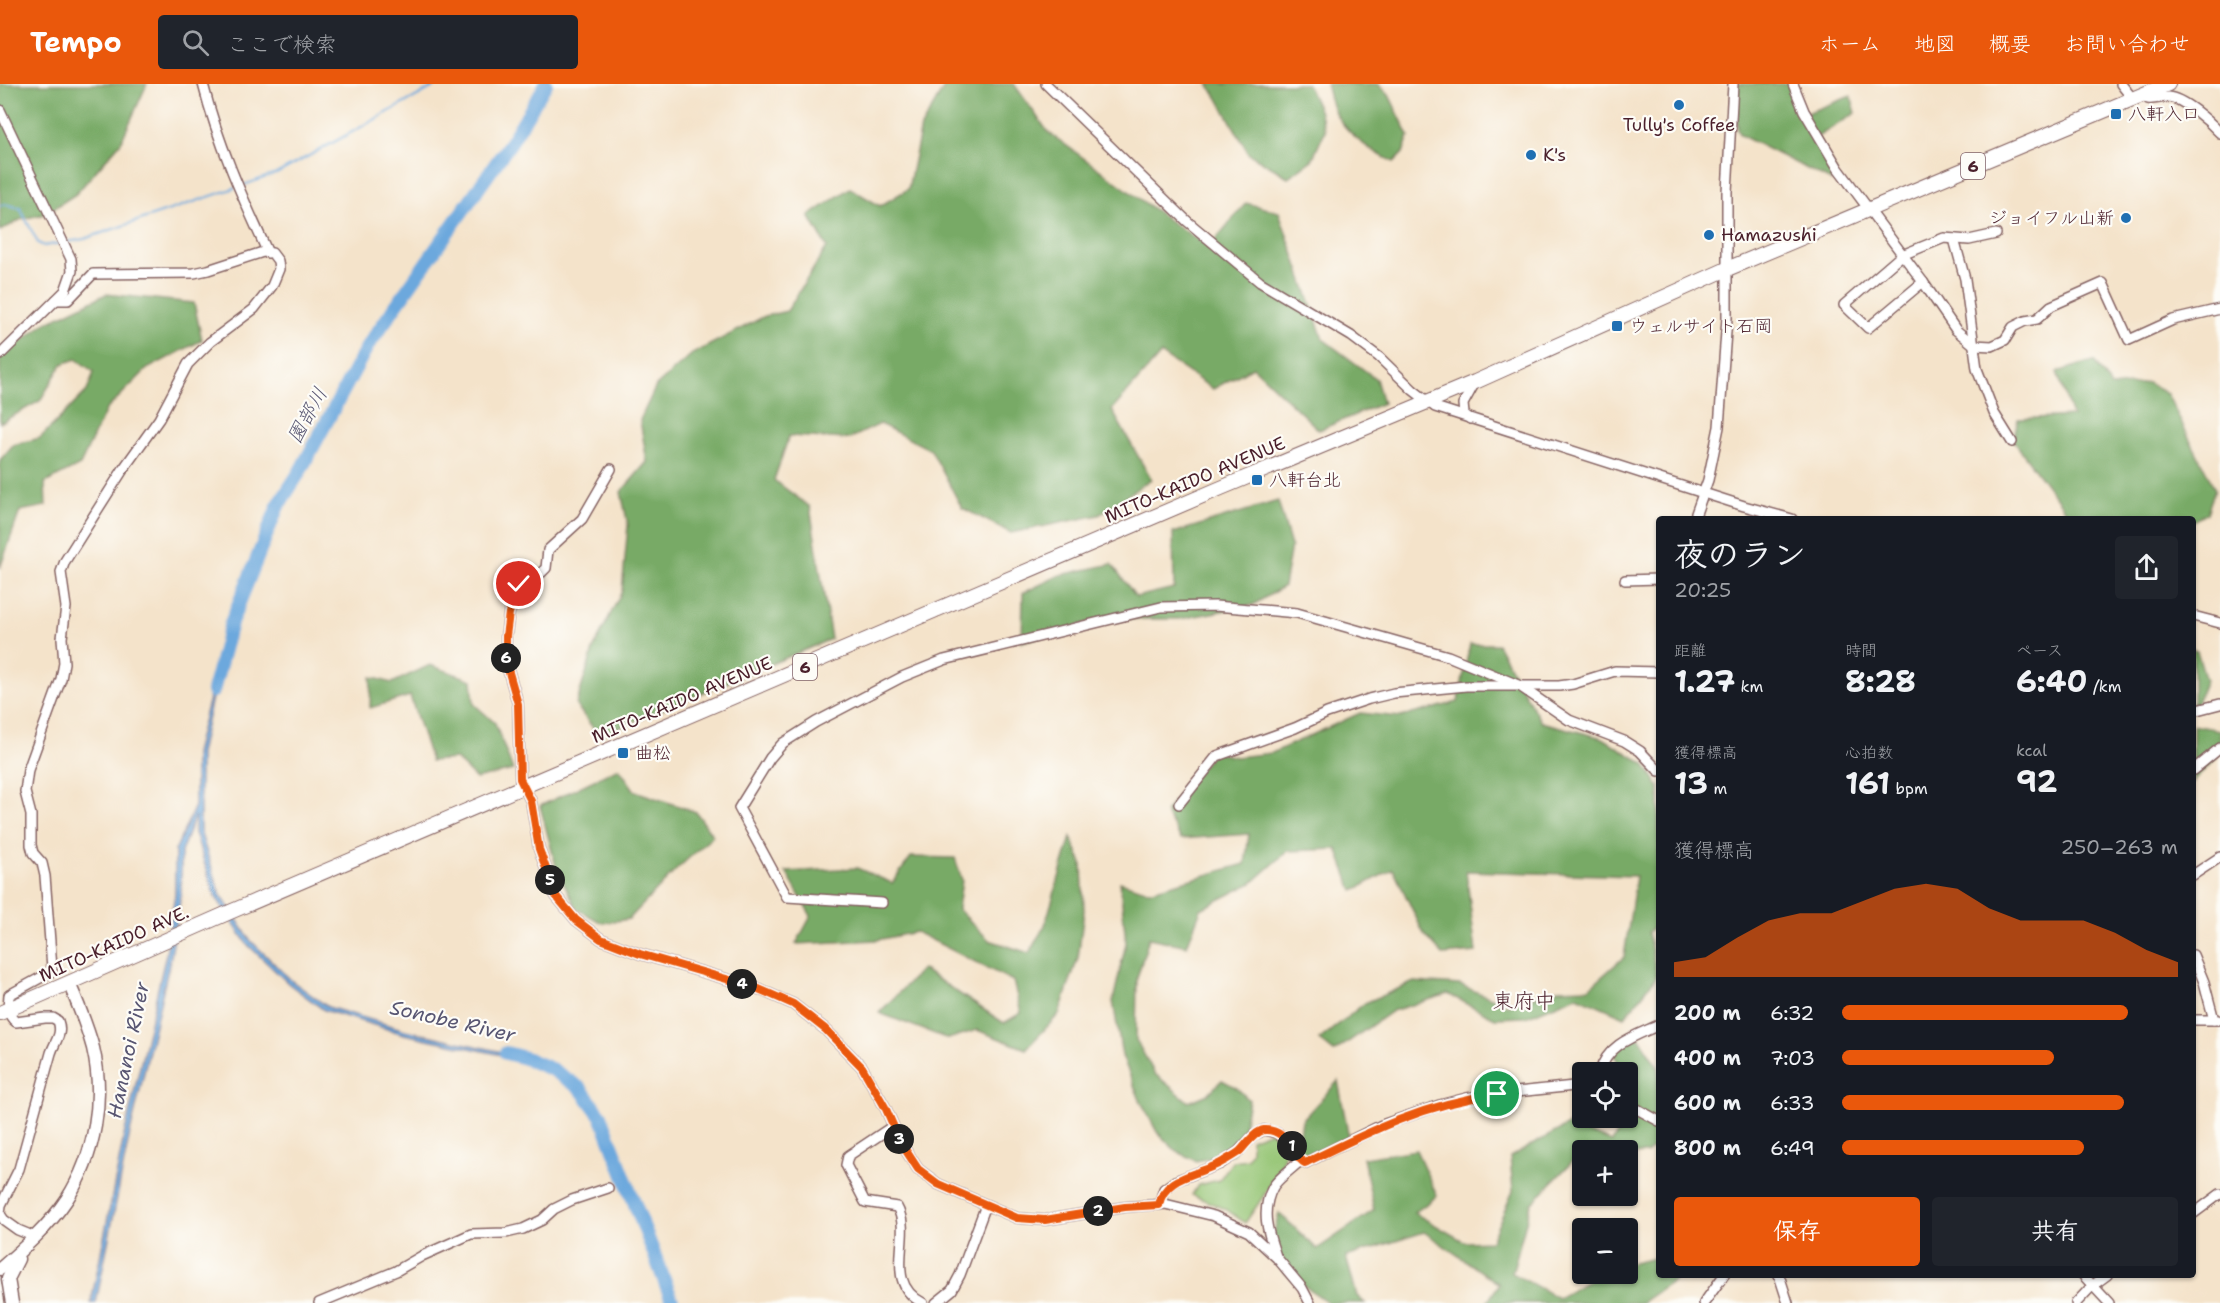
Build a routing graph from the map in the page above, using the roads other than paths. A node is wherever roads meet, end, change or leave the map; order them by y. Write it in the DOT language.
graph roads {
  1 [pos="203,84"];
  2 [pos="1046,84"];
  3 [pos="1733,84"];
  4 [pos="1793,84"];
  5 [pos="2121,84"];
  6 [pos="2168,84"];
  7 [pos="2137,96"];
  8 [pos="0,110"];
  9 [pos="2220,133"];
  10 [pos="1868,210"];
  11 [pos="1996,234"];
  12 [pos="1954,238"];
  13 [pos="268,252"];
  14 [pos="1902,255"];
  15 [pos="1727,269"];
  16 [pos="1923,282"];
  17 [pos="56,300"];
  18 [pos="2220,309"];
  19 [pos="1974,345"];
  20 [pos="0,355"];
  21 [pos="1475,382"];
  22 [pos="1427,402"];
  23 [pos="1470,419"];
  24 [pos="2012,442"];
  25 [pos="611,469"];
  26 [pos="1703,493"];
  27 [pos="1695,516"];
  28 [pos="1782,516"];
  29 [pos="1656,579"];
  30 [pos="1625,580"];
  31 [pos="2196,617"];
  32 [pos="2220,623"];
  33 [pos="1656,672"];
  34 [pos="1518,685"];
  35 [pos="2220,704"];
  36 [pos="2196,710"];
  37 [pos="2220,748"];
  38 [pos="1656,768"];
  39 [pos="2196,768"];
  40 [pos="525,787"];
  41 [pos="1179,804"];
  42 [pos="2220,857"];
  43 [pos="2196,873"];
  44 [pos="882,903"];
  45 [pos="242,907"];
  46 [pos="2196,962"];
  47 [pos="69,983"];
  48 [pos="4,1011"];
  49 [pos="2196,1020"];
  50 [pos="2217,1020"];
  51 [pos="1656,1026"];
  52 [pos="1605,1062"];
  53 [pos="1572,1086"];
  54 [pos="1638,1109"];
  55 [pos="1656,1119"];
  56 [pos="893,1126"];
  57 [pos="1300,1161"];
  58 [pos="608,1188"];
  59 [pos="2220,1194"];
  60 [pos="986,1205"];
  61 [pos="1159,1205"];
  62 [pos="2196,1212"];
  63 [pos="35,1237"];
  64 [pos="25,1248"];
  65 [pos="1277,1258"];
  66 [pos="0,1269"];
  67 [pos="1722,1278"];
  68 [pos="1780,1278"];
  69 [pos="2085,1278"];
  70 [pos="2103,1278"];
  71 [pos="2092,1286"];
  72 [pos="0,1292"];
  73 [pos="12,1303"];
  74 [pos="319,1303"];
  75 [pos="923,1303"];
  76 [pos="936,1303"];
  77 [pos="1310,1303"];
  78 [pos="1704,1303"];
  79 [pos="1788,1303"];
  80 [pos="2076,1303"];
  81 [pos="2109,1303"];
  1 -- 13 [label="street"];
  2 -- 22 [label="street"];
  3 -- 15 [label="street"];
  4 -- 10 [label="street"];
  5 -- 7 [label="street"];
  6 -- 7 [label="highway, MITO-KAIDO AVENUE / 6"];
  7 -- 9 [label="street"];
  7 -- 10 [label="highway, MITO-KAIDO AVENUE / 6"];
  8 -- 17 [label="street"];
  10 -- 14 [label="street"];
  10 -- 15 [label="highway, MITO-KAIDO AVENUE / 6"];
  11 -- 12 [label="street"];
  12 -- 14 [label="street"];
  12 -- 19 [label="street"];
  13 -- 17 [label="street"];
  13 -- 48 [label="street"];
  14 -- 16 [label="street"];
  14 -- 16 [label="street"];
  15 -- 21 [label="highway, MITO-KAIDO AVENUE / 6"];
  15 -- 26 [label="street"];
  16 -- 19 [label="street"];
  17 -- 20 [label="street"];
  18 -- 19 [label="street"];
  19 -- 24 [label="street"];
  21 -- 22 [label="highway, MITO-KAIDO AVENUE / 6"];
  21 -- 23 [label="street"];
  22 -- 23 [label="street"];
  22 -- 40 [label="highway, MITO-KAIDO AVENUE / 6"];
  23 -- 26 [label="street"];
  25 -- 40 [label="street"];
  26 -- 27 [label="street"];
  26 -- 28 [label="street"];
  29 -- 30 [label="street"];
  31 -- 32 [label="street"];
  33 -- 34 [label="street"];
  34 -- 38 [label="street"];
  34 -- 41 [label="street"];
  34 -- 44 [label="street"];
  35 -- 36 [label="street"];
  37 -- 39 [label="street"];
  40 -- 45 [label="highway, MITO-KAIDO AVENUE / 6"];
  40 -- 56 [label="street"];
  42 -- 43 [label="street"];
  45 -- 47 [label="highway, MITO-KAIDO AVE. / 6"];
  46 -- 50 [label="street"];
  47 -- 48 [label="highway, MITO-KAIDO AVE. / 6"];
  47 -- 63 [label="main road"];
  48 -- 63 [label="street"];
  49 -- 50 [label="street"];
  51 -- 52 [label="street"];
  53 -- 57 [label="street"];
  54 -- 55 [label="street"];
  56 -- 60 [label="street"];
  56 -- 75 [label="street"];
  57 -- 61 [label="street"];
  57 -- 65 [label="street"];
  58 -- 74 [label="street"];
  59 -- 62 [label="street"];
  60 -- 61 [label="street"];
  60 -- 76 [label="street"];
  61 -- 65 [label="street"];
  63 -- 64 [label="main road"];
  64 -- 66 [label="main road"];
  64 -- 73 [label="main road"];
  65 -- 77 [label="street"];
  67 -- 78 [label="street"];
  68 -- 79 [label="street"];
  69 -- 71 [label="street"];
  70 -- 71 [label="street"];
  71 -- 80 [label="street"];
  71 -- 81 [label="street"];
  72 -- 73 [label="main road"];
}
